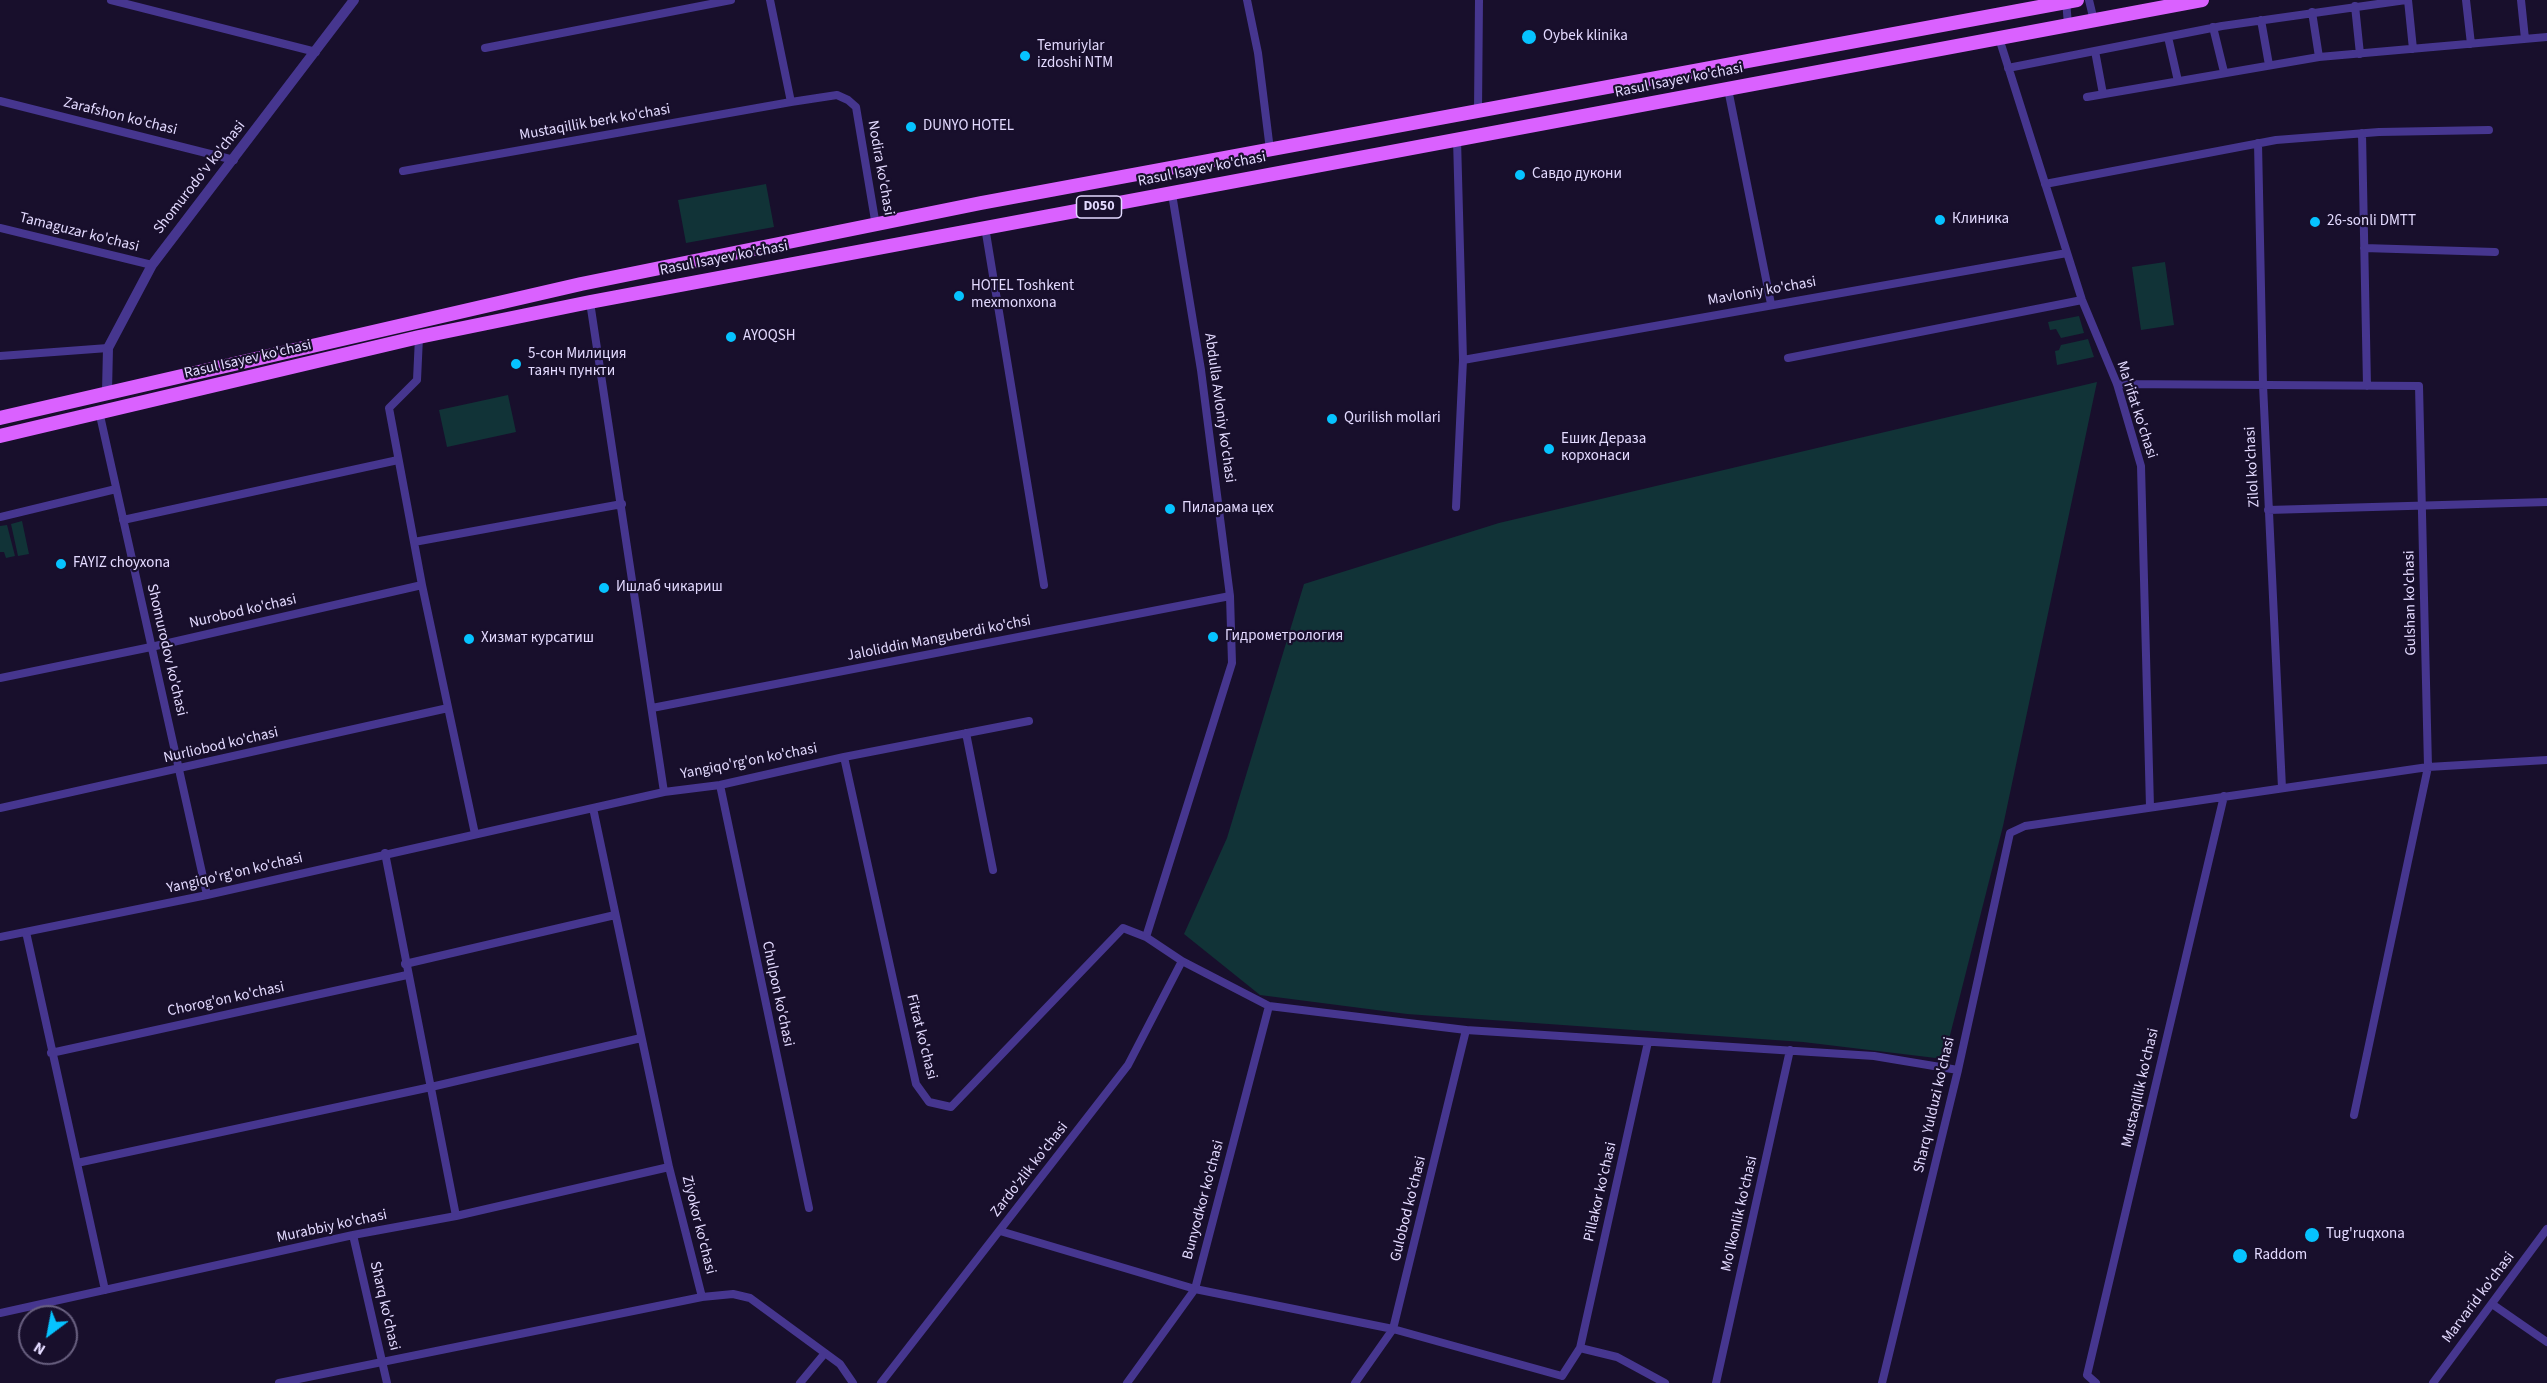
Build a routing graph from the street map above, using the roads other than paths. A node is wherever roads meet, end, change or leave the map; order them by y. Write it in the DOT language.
graph roads {
  1 [pos="111,0"];
  2 [pos="354,0"];
  3 [pos="731,0"];
  4 [pos="770,0"];
  5 [pos="1247,0"];
  6 [pos="1479,0"];
  7 [pos="2089,0"];
  8 [pos="2202,0"];
  9 [pos="2407,0"];
  10 [pos="2466,0"];
  11 [pos="2521,0"];
  12 [pos="2069,1"];
  13 [pos="2355,6"];
  14 [pos="2312,12"];
  15 [pos="2260,20"];
  16 [pos="2094,21"];
  17 [pos="2068,25"];
  18 [pos="2213,27"];
  19 [pos="2168,37"];
  20 [pos="2547,37"];
  21 [pos="2000,38"];
  22 [pos="2525,39"];
  23 [pos="2470,44"];
  24 [pos="485,48"];
  25 [pos="2413,49"];
  26 [pos="2095,51"];
  27 [pos="316,52"];
  28 [pos="2360,54"];
  29 [pos="2319,57"];
  30 [pos="2269,65"];
  31 [pos="2008,68"];
  32 [pos="2224,72"];
  33 [pos="2178,81"];
  34 [pos="1728,89"];
  35 [pos="2103,94"];
  36 [pos="2087,97"];
  37 [pos="0,100"];
  38 [pos="791,102"];
  39 [pos="1478,111"];
  40 [pos="2489,130"];
  41 [pos="2362,133"];
  42 [pos="1457,139"];
  43 [pos="2258,143"];
  44 [pos="1270,150"];
  45 [pos="234,160"];
  46 [pos="403,171"];
  47 [pos="2045,184"];
  48 [pos="1172,194"];
  49 [pos="981,203"];
  50 [pos="876,226"];
  51 [pos="985,227"];
  52 [pos="0,228"];
  53 [pos="2364,248"];
  54 [pos="2495,252"];
  55 [pos="2067,253"];
  56 [pos="152,265"];
  57 [pos="2082,300"];
  58 [pos="590,302"];
  59 [pos="1771,304"];
  60 [pos="419,337"];
  61 [pos="108,348"];
  62 [pos="0,356"];
  63 [pos="1788,358"];
  64 [pos="1463,360"];
  65 [pos="2116,384"];
  66 [pos="2263,385"];
  67 [pos="2367,386"];
  68 [pos="107,391"];
  69 [pos="99,411"];
  70 [pos="0,418"];
  71 [pos="0,436"];
  72 [pos="399,460"];
  73 [pos="116,489"];
  74 [pos="2547,502"];
  75 [pos="622,504"];
  76 [pos="2422,504"];
  77 [pos="1456,507"];
  78 [pos="2268,510"];
  79 [pos="0,517"];
  80 [pos="123,520"];
  81 [pos="414,542"];
  82 [pos="422,585"];
  83 [pos="1044,585"];
  84 [pos="1230,596"];
  85 [pos="151,647"];
  86 [pos="0,678"];
  87 [pos="448,708"];
  88 [pos="652,708"];
  89 [pos="1029,721"];
  90 [pos="966,733"];
  91 [pos="844,757"];
  92 [pos="2547,760"];
  93 [pos="2428,767"];
  94 [pos="179,769"];
  95 [pos="720,784"];
  96 [pos="2282,788"];
  97 [pos="664,792"];
  98 [pos="2224,796"];
  99 [pos="2150,807"];
  100 [pos="0,808"];
  101 [pos="593,808"];
  102 [pos="475,834"];
  103 [pos="385,853"];
  104 [pos="993,870"];
  105 [pos="207,895"];
  106 [pos="615,915"];
  107 [pos="26,932"];
  108 [pos="0,937"];
  109 [pos="1146,937"];
  110 [pos="1182,962"];
  111 [pos="405,964"];
  112 [pos="408,975"];
  113 [pos="1269,1006"];
  114 [pos="1466,1030"];
  115 [pos="641,1038"];
  116 [pos="1648,1042"];
  117 [pos="1790,1050"];
  118 [pos="51,1053"];
  119 [pos="1958,1070"];
  120 [pos="431,1087"];
  121 [pos="2354,1114"];
  122 [pos="76,1163"];
  123 [pos="669,1167"];
  124 [pos="809,1208"];
  125 [pos="456,1216"];
  126 [pos="2547,1229"];
  127 [pos="1000,1231"];
  128 [pos="353,1235"];
  129 [pos="1195,1289"];
  130 [pos="105,1290"];
  131 [pos="702,1297"];
  132 [pos="2492,1304"];
  133 [pos="0,1313"];
  134 [pos="1393,1329"];
  135 [pos="2547,1342"];
  136 [pos="1580,1348"];
  137 [pos="825,1353"];
  138 [pos="383,1362"];
  139 [pos="1560,1380"];
  140 [pos="279,1383"];
  141 [pos="387,1383"];
  142 [pos="800,1383"];
  143 [pos="854,1383"];
  144 [pos="881,1383"];
  145 [pos="1127,1383"];
  146 [pos="1355,1383"];
  147 [pos="1665,1383"];
  148 [pos="1716,1383"];
  149 [pos="1882,1383"];
  150 [pos="2096,1383"];
  151 [pos="2433,1383"];
  1 -- 27 [label="street"];
  2 -- 27 [label="street, Shomurodo'v ko'chasi"];
  3 -- 24 [label="street"];
  4 -- 38 [label="street"];
  5 -- 44 [label="street"];
  6 -- 39 [label="street"];
  7 -- 16 [label="street"];
  8 -- 16 [label="main road, Rasul Isayev ko'chasi / D050"];
  9 -- 13 [label="street"];
  9 -- 25 [label="street"];
  10 -- 23 [label="street"];
  11 -- 22 [label="street"];
  12 -- 17 [label="street"];
  12 -- 39 [label="main road, Rasul Isayev ko'chasi / D050"];
  13 -- 14 [label="street"];
  13 -- 28 [label="street"];
  14 -- 15 [label="street"];
  14 -- 29 [label="street"];
  15 -- 18 [label="street"];
  15 -- 30 [label="street"];
  16 -- 17 [label="main road, Rasul Isayev ko'chasi / D050"];
  17 -- 21 [label="main road, Rasul Isayev ko'chasi / D050"];
  18 -- 19 [label="street"];
  18 -- 32 [label="street"];
  19 -- 26 [label="street"];
  19 -- 33 [label="street"];
  20 -- 22 [label="street"];
  21 -- 31 [label="street, Ma'rifat ko'chasi"];
  21 -- 34 [label="main road, Rasul Isayev ko'chasi / D050"];
  22 -- 23 [label="street"];
  23 -- 25 [label="street"];
  25 -- 28 [label="street"];
  26 -- 31 [label="street"];
  26 -- 35 [label="street"];
  27 -- 45 [label="street, Shomurodo'v ko'chasi"];
  28 -- 29 [label="street"];
  29 -- 30 [label="street"];
  30 -- 32 [label="street"];
  31 -- 47 [label="street, Ma'rifat ko'chasi"];
  32 -- 33 [label="street"];
  33 -- 35 [label="street"];
  34 -- 42 [label="main road, Rasul Isayev ko'chasi / D050"];
  34 -- 59 [label="street"];
  35 -- 36 [label="street"];
  37 -- 45 [label="street, Zarafshon ko'chasi"];
  38 -- 46 [label="street, Mustaqillik berk ko'chasi"];
  38 -- 50 [label="street, Nodira ko'chasi"];
  39 -- 44 [label="main road, Rasul Isayev ko'chasi / D050"];
  40 -- 41 [label="street"];
  41 -- 43 [label="street"];
  41 -- 53 [label="street"];
  42 -- 48 [label="main road, Rasul Isayev ko'chasi / D050"];
  42 -- 64 [label="street"];
  43 -- 47 [label="street"];
  43 -- 66 [label="street, Zilol ko'chasi"];
  44 -- 49 [label="main road, Rasul Isayev ko'chasi / D050"];
  45 -- 56 [label="street, Shomurodo'v ko'chasi"];
  47 -- 55 [label="street, Ma'rifat ko'chasi"];
  48 -- 51 [label="main road, Rasul Isayev ko'chasi / D050"];
  48 -- 84 [label="street, Abdulla Avloniy ko'chasi"];
  49 -- 50 [label="main road, Rasul Isayev ko'chasi / D050"];
  49 -- 51 [label="main road"];
  50 -- 68 [label="main road, Rasul Isayev ko'chasi / D050"];
  51 -- 58 [label="main road, Rasul Isayev ko'chasi / D050"];
  51 -- 83 [label="street"];
  52 -- 56 [label="street, Tamaguzar ko'chasi"];
  53 -- 54 [label="street"];
  53 -- 67 [label="street"];
  55 -- 57 [label="street, Ma'rifat ko'chasi"];
  55 -- 59 [label="street, Mavloniy ko'chasi"];
  56 -- 61 [label="street, Shomurodo'v ko'chasi"];
  57 -- 63 [label="street"];
  57 -- 65 [label="street, Ma'rifat ko'chasi"];
  58 -- 60 [label="main road, Rasul Isayev ko'chasi / D050"];
  58 -- 75 [label="street"];
  59 -- 64 [label="street, Mavloniy ko'chasi"];
  60 -- 69 [label="main road, Rasul Isayev ko'chasi / D050"];
  60 -- 72 [label="street"];
  61 -- 62 [label="street"];
  61 -- 68 [label="street, Shomurodo'v ko'chasi"];
  64 -- 77 [label="street"];
  65 -- 66 [label="street, Gulshan ko'chasi"];
  65 -- 99 [label="street, Ma'rifat ko'chasi"];
  66 -- 67 [label="street, Gulshan ko'chasi"];
  66 -- 78 [label="street, Zilol ko'chasi"];
  67 -- 76 [label="street, Gulshan ko'chasi"];
  68 -- 70 [label="main road, Rasul Isayev ko'chasi / D050"];
  69 -- 71 [label="main road, Rasul Isayev ko'chasi / D050"];
  69 -- 73 [label="street, Shomurodov ko'chasi"];
  72 -- 80 [label="street"];
  72 -- 81 [label="street"];
  73 -- 79 [label="street"];
  73 -- 80 [label="street, Shomurodov ko'chasi"];
  74 -- 76 [label="street"];
  75 -- 81 [label="street"];
  75 -- 88 [label="street"];
  76 -- 78 [label="street"];
  76 -- 93 [label="street, Gulshan ko'chasi"];
  78 -- 96 [label="street, Zilol ko'chasi"];
  80 -- 85 [label="street, Shomurodov ko'chasi"];
  81 -- 82 [label="street"];
  82 -- 85 [label="street, Nurobod ko'chasi"];
  82 -- 87 [label="street"];
  84 -- 88 [label="street, Jaloliddin Manguberdi ko'chsi"];
  84 -- 109 [label="street, Abdulla Avloniy ko'chasi"];
  85 -- 86 [label="street, Nurobod ko'chasi"];
  85 -- 94 [label="street, Shomurodov ko'chasi"];
  87 -- 94 [label="street, Nurliobod ko'chasi"];
  87 -- 102 [label="street"];
  88 -- 97 [label="street"];
  89 -- 90 [label="street, Yangiqo'rg'on ko'chasi"];
  90 -- 91 [label="street, Yangiqo'rg'on ko'chasi"];
  90 -- 104 [label="street"];
  91 -- 95 [label="street, Yangiqo'rg'on ko'chasi"];
  91 -- 109 [label="street, Fitrat ko'chasi"];
  92 -- 93 [label="street"];
  93 -- 96 [label="street"];
  93 -- 121 [label="street, Gulshan ko'chasi"];
  94 -- 100 [label="street, Nurliobod ko'chasi"];
  94 -- 105 [label="street, Shomurodov ko'chasi"];
  95 -- 97 [label="street, Yangiqo'rg'on ko'chasi"];
  95 -- 124 [label="street, Chulpon ko'chasi"];
  96 -- 98 [label="street"];
  97 -- 101 [label="street, Yangiqo'rg'on ko'chasi"];
  98 -- 99 [label="street"];
  98 -- 150 [label="street, Mustaqillik ko'chasi"];
  99 -- 119 [label="street, Sharq Yulduzi ko'chasi"];
  101 -- 102 [label="street, Yangiqo'rg'on ko'chasi"];
  101 -- 106 [label="street, Ziyokor ko'chasi"];
  102 -- 103 [label="street, Yangiqo'rg'on ko'chasi"];
  103 -- 105 [label="street, Yangiqo'rg'on ko'chasi"];
  103 -- 111 [label="street"];
  105 -- 107 [label="street, Yangiqo'rg'on ko'chasi"];
  106 -- 111 [label="street"];
  106 -- 115 [label="street, Ziyokor ko'chasi"];
  107 -- 108 [label="street, Yangiqo'rg'on ko'chasi"];
  107 -- 118 [label="street"];
  109 -- 110 [label="street"];
  110 -- 113 [label="street"];
  110 -- 127 [label="street, Zardo'zlik ko'chasi"];
  111 -- 112 [label="street"];
  112 -- 118 [label="street, Chorog'on ko'chasi"];
  112 -- 120 [label="street"];
  113 -- 114 [label="street"];
  113 -- 129 [label="street, Bunyodkor ko'chasi"];
  114 -- 116 [label="street"];
  114 -- 134 [label="street, Gulobod ko'chasi"];
  115 -- 120 [label="street"];
  115 -- 123 [label="street, Ziyokor ko'chasi"];
  116 -- 117 [label="street"];
  116 -- 136 [label="street, Pillakor ko'chasi"];
  117 -- 119 [label="street"];
  117 -- 148 [label="street, Mo'lkonlik ko'chasi"];
  118 -- 122 [label="street"];
  119 -- 149 [label="street, Sharq Yulduzi ko'chasi"];
  120 -- 122 [label="street"];
  120 -- 125 [label="street"];
  122 -- 130 [label="street"];
  123 -- 125 [label="street, Murabbiy ko'chasi"];
  123 -- 131 [label="street, Ziyokor ko'chasi"];
  125 -- 128 [label="street, Murabbiy ko'chasi"];
  126 -- 132 [label="street, Marvarid ko'chasi"];
  127 -- 129 [label="street"];
  127 -- 144 [label="street, Zardo'zlik ko'chasi"];
  128 -- 130 [label="street, Murabbiy ko'chasi"];
  128 -- 138 [label="street, Sharq ko'chasi"];
  129 -- 134 [label="street"];
  129 -- 145 [label="street, Bunyodkor ko'chasi"];
  130 -- 133 [label="street, Murabbiy ko'chasi"];
  131 -- 137 [label="street"];
  131 -- 138 [label="street, Ziyokor ko'chasi"];
  132 -- 135 [label="street"];
  132 -- 151 [label="street, Marvarid ko'chasi"];
  134 -- 139 [label="street"];
  134 -- 146 [label="street, Gulobod ko'chasi"];
  136 -- 139 [label="street"];
  136 -- 147 [label="street"];
  137 -- 142 [label="street"];
  137 -- 143 [label="street"];
  138 -- 140 [label="street, Ziyokor ko'chasi"];
  138 -- 141 [label="street, Sharq ko'chasi"];
}
